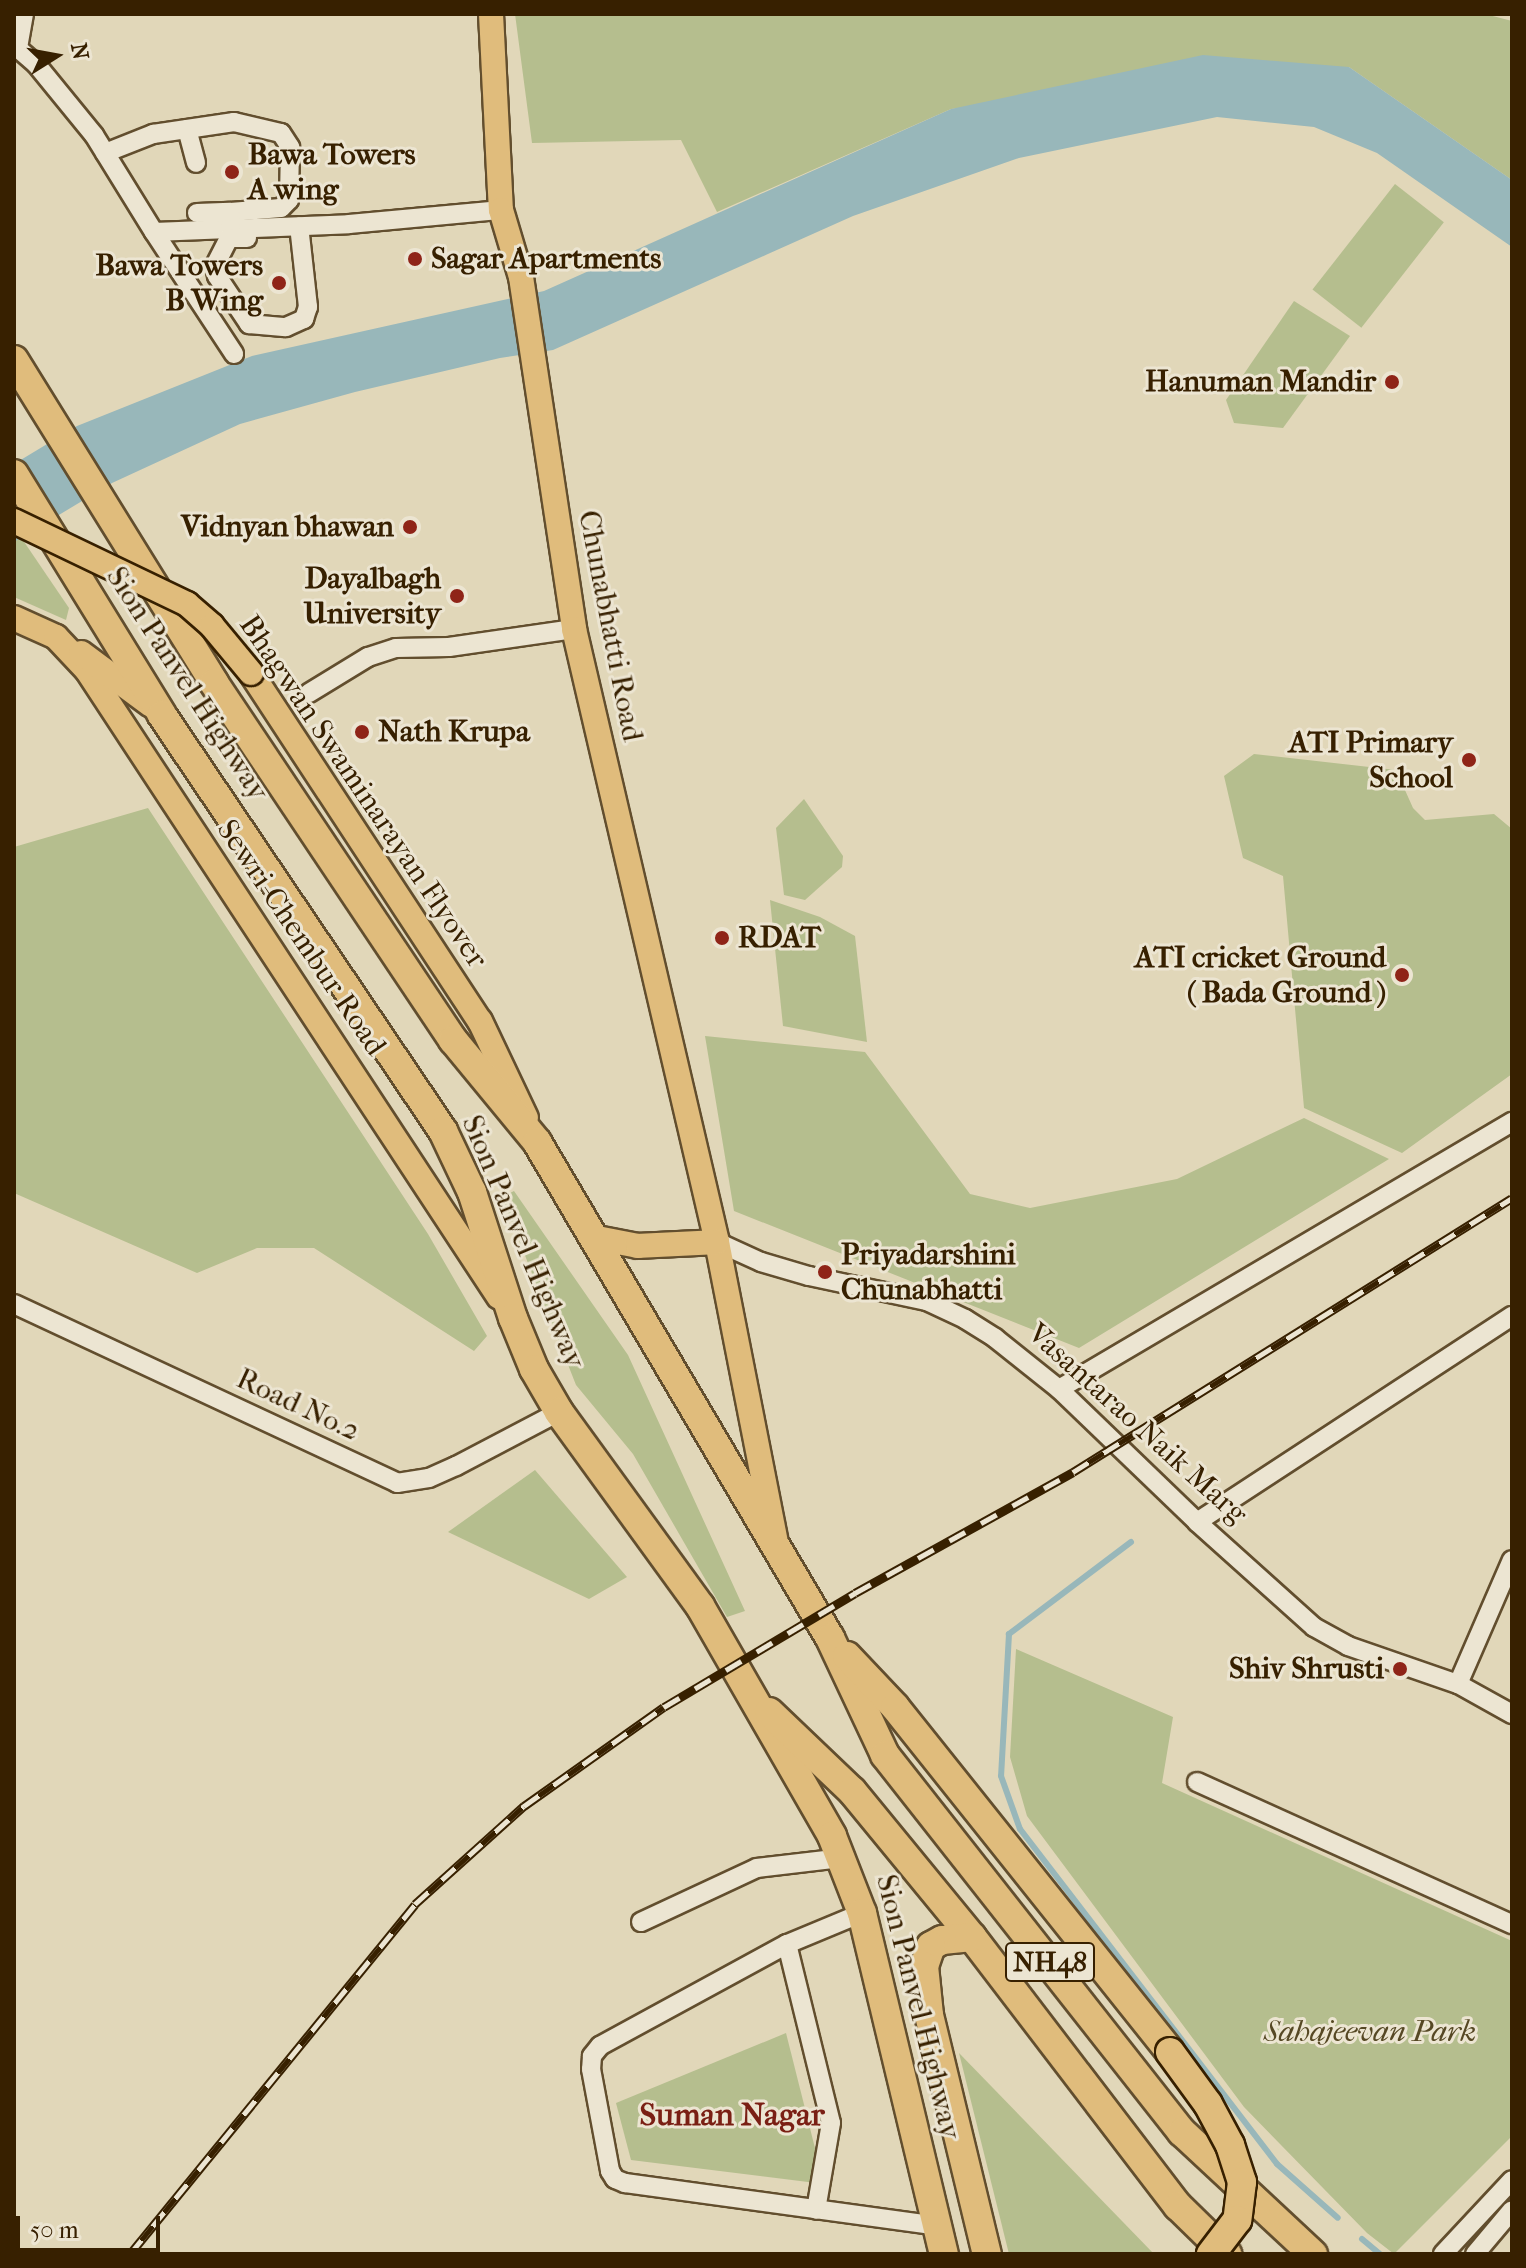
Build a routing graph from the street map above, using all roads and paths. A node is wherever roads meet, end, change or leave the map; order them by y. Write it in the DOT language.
graph roads {
  1 [pos="24,14"];
  2 [pos="491,14"];
  3 [pos="16,46"];
  4 [pos="187,129"];
  5 [pos="105,153"];
  6 [pos="196,163"];
  7 [pos="501,210"];
  8 [pos="197,213"];
  9 [pos="230,220"];
  10 [pos="300,231"];
  11 [pos="154,232"];
  12 [pos="233,300"];
  13 [pos="207,313"];
  14 [pos="234,354"];
  15 [pos="14,360"];
  16 [pos="14,474"];
  17 [pos="14,521"];
  18 [pos="14,618"];
  19 [pos="574,629"];
  20 [pos="56,637"];
  21 [pos="309,693"];
  22 [pos="162,715"];
  23 [pos="1512,1122"];
  24 [pos="537,1142"];
  25 [pos="597,1238"];
  26 [pos="717,1242"];
  27 [pos="14,1304"];
  28 [pos="1512,1316"];
  29 [pos="513,1318"];
  30 [pos="1059,1389"];
  31 [pos="559,1412"];
  32 [pos="1197,1522"];
  33 [pos="779,1556"];
  34 [pos="1512,1560"];
  35 [pos="830,1638"];
  36 [pos="1458,1684"];
  37 [pos="745,1689"];
  38 [pos="1512,1714"];
  39 [pos="1197,1782"];
  40 [pos="842,1858"];
  41 [pos="862,1913"];
  42 [pos="641,1922"];
  43 [pos="1512,1924"];
  44 [pos="972,1937"];
  45 [pos="787,1944"];
  46 [pos="1512,2180"];
  47 [pos="816,2210"];
  48 [pos="1512,2210"];
  49 [pos="938,2226"];
  50 [pos="944,2254"];
  51 [pos="987,2254"];
  52 [pos="1211,2254"];
  53 [pos="1227,2254"];
  54 [pos="1313,2254"];
  55 [pos="1443,2254"];
  56 [pos="1475,2254"];
  1 -- 3 [label="street"];
  2 -- 7 [label="main road, Chunabhatti Road"];
  3 -- 5 [label="street"];
  4 -- 5 [label="street"];
  4 -- 6 [label="street"];
  4 -- 9 [label="street"];
  5 -- 11 [label="street"];
  7 -- 10 [label="street"];
  7 -- 19 [label="main road, Chunabhatti Road"];
  8 -- 9 [label="street"];
  9 -- 10 [label="street"];
  9 -- 11 [label="street"];
  10 -- 12 [label="street"];
  10 -- 12 [label="street"];
  11 -- 13 [label="street"];
  12 -- 13 [label="street"];
  13 -- 14 [label="street"];
  15 -- 24 [label="highway, Sion Panvel Highway"];
  16 -- 22 [label="highway, Sion Panvel Highway, bridge"];
  17 -- 24 [label="main road, Bhagwan Swaminarayan Flyover, bridge"];
  18 -- 20 [label="main road, Sewri-Chembur Road"];
  19 -- 21 [label="street"];
  19 -- 26 [label="main road, Chunabhatti Road"];
  20 -- 22 [label="main road"];
  20 -- 29 [label="main road, Sewri-Chembur Road"];
  22 -- 29 [label="highway, Sion Panvel Highway"];
  23 -- 30 [label="street"];
  24 -- 25 [label="highway, Sion Panvel Highway / NH48"];
  25 -- 26 [label="main road, Vasantarao Naik Marg"];
  25 -- 33 [label="highway, Sion Panvel Highway / NH48"];
  26 -- 30 [label="street, Vasantarao Naik Marg"];
  26 -- 33 [label="main road, Chunabhatti Road"];
  27 -- 31 [label="street, Road No.2"];
  28 -- 32 [label="street"];
  29 -- 31 [label="highway, Sion Panvel Highway / NH48"];
  30 -- 32 [label="street, Vasantarao Naik Marg"];
  31 -- 37 [label="highway, Sion Panvel Highway / NH48"];
  32 -- 36 [label="street, Vasantarao Naik Marg"];
  33 -- 35 [label="highway, Sion Panvel Highway / NH48"];
  34 -- 36 [label="street"];
  35 -- 52 [label="highway, bridge"];
  35 -- 54 [label="highway, NH48"];
  36 -- 38 [label="street, Vasantarao Naik Marg"];
  37 -- 40 [label="highway, Sion Panvel Highway"];
  37 -- 44 [label="highway, NH48"];
  39 -- 43 [label="street"];
  40 -- 41 [label="highway, Sion Panvel Highway"];
  40 -- 42 [label="street"];
  41 -- 45 [label="street"];
  41 -- 49 [label="highway, Sion Panvel Highway"];
  44 -- 51 [label="highway"];
  44 -- 53 [label="highway, NH48"];
  45 -- 47 [label="street"];
  45 -- 47 [label="street"];
  46 -- 55 [label="street"];
  47 -- 49 [label="street"];
  48 -- 56 [label="street"];
  49 -- 50 [label="highway, Sion Panvel Highway"];
}
